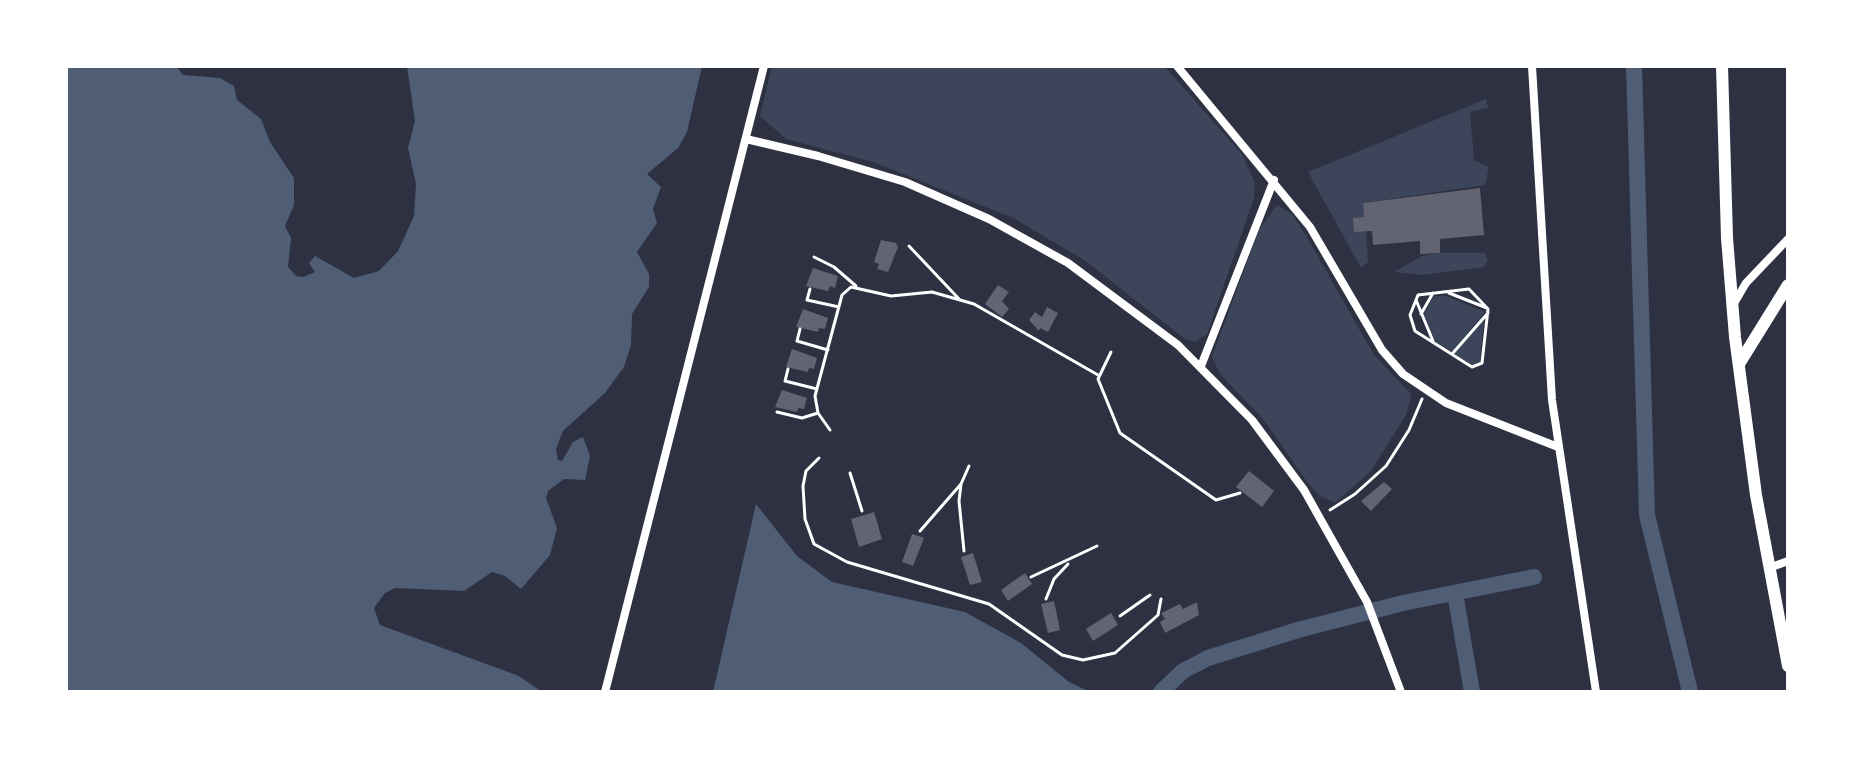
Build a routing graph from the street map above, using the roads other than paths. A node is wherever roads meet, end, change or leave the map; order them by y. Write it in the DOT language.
graph roads {
  1 [pos="764,66"];
  2 [pos="1177,66"];
  3 [pos="1532,66"];
  4 [pos="1722,66"];
  5 [pos="746,139"];
  6 [pos="1274,180"];
  7 [pos="1788,239"];
  8 [pos="1788,285"];
  9 [pos="1733,305"];
  10 [pos="1739,364"];
  11 [pos="1201,366"];
  12 [pos="1558,447"];
  13 [pos="1788,561"];
  14 [pos="1769,568"];
  15 [pos="1788,666"];
  16 [pos="605,692"];
  17 [pos="1401,692"];
  18 [pos="1596,692"];
  1 -- 5 [label="street"];
  2 -- 6 [label="street"];
  3 -- 12 [label="street"];
  4 -- 9 [label="main road"];
  5 -- 11 [label="street"];
  5 -- 16 [label="street"];
  6 -- 11 [label="street"];
  6 -- 12 [label="street"];
  7 -- 9 [label="street"];
  8 -- 10 [label="main road"];
  9 -- 10 [label="main road"];
  10 -- 14 [label="main road"];
  11 -- 17 [label="street"];
  12 -- 18 [label="street"];
  13 -- 14 [label="street"];
  14 -- 15 [label="main road"];
}
